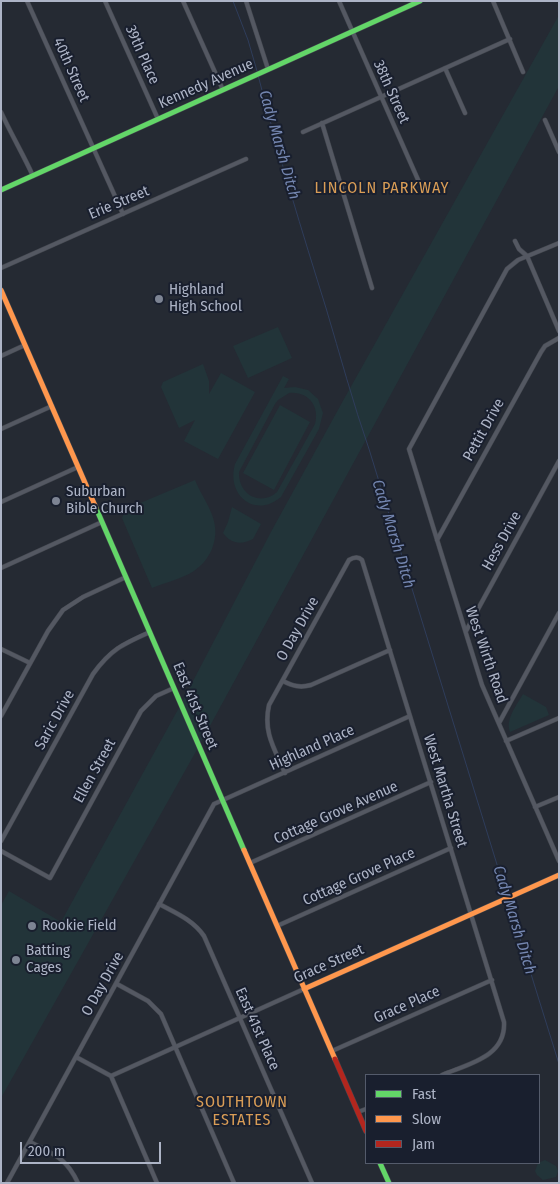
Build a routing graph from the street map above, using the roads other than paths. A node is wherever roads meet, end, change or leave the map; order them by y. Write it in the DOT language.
graph roads {
  1 [pos="27,1"];
  2 [pos="105,1"];
  3 [pos="183,1"];
  4 [pos="246,1"];
  5 [pos="339,1"];
  6 [pos="493,1"];
  7 [pos="418,2"];
  8 [pos="352,32"];
  9 [pos="510,39"];
  10 [pos="445,68"];
  11 [pos="268,69"];
  12 [pos="524,72"];
  13 [pos="223,90"];
  14 [pos="380,97"];
  15 [pos="1,112"];
  16 [pos="465,113"];
  17 [pos="158,119"];
  18 [pos="545,120"];
  19 [pos="322,123"];
  20 [pos="303,132"];
  21 [pos="93,148"];
  22 [pos="559,152"];
  23 [pos="246,159"];
  24 [pos="34,176"];
  25 [pos="1,190"];
  26 [pos="423,191"];
  27 [pos="123,214"];
  28 [pos="516,241"];
  29 [pos="559,243"];
  30 [pos="527,256"];
  31 [pos="1,268"];
  32 [pos="372,288"];
  33 [pos="1,290"];
  34 [pos="559,331"];
  35 [pos="559,338"];
  36 [pos="25,345"];
  37 [pos="1,356"];
  38 [pos="52,406"];
  39 [pos="1,429"];
  40 [pos="559,461"];
  41 [pos="78,467"];
  42 [pos="1,502"];
  43 [pos="102,522"];
  44 [pos="437,540"];
  45 [pos="356,557"];
  46 [pos="1,568"];
  47 [pos="126,577"];
  48 [pos="559,613"];
  49 [pos="466,631"];
  50 [pos="150,632"];
  51 [pos="1,648"];
  52 [pos="390,650"];
  53 [pos="30,663"];
  54 [pos="283,680"];
  55 [pos="174,688"];
  56 [pos="1,716"];
  57 [pos="410,716"];
  58 [pos="559,718"];
  59 [pos="498,723"];
  60 [pos="506,741"];
  61 [pos="285,772"];
  62 [pos="431,782"];
  63 [pos="559,797"];
  64 [pos="222,800"];
  65 [pos="535,807"];
  66 [pos="1,841"];
  67 [pos="451,848"];
  68 [pos="1,851"];
  69 [pos="559,862"];
  70 [pos="250,863"];
  71 [pos="559,875"];
  72 [pos="160,904"];
  73 [pos="472,914"];
  74 [pos="277,926"];
  75 [pos="492,980"];
  76 [pos="116,984"];
  77 [pos="304,989"];
  78 [pos="240,1018"];
  79 [pos="176,1047"];
  80 [pos="332,1051"];
  81 [pos="76,1057"];
  82 [pos="444,1074"];
  83 [pos="111,1076"];
  84 [pos="365,1109"];
  85 [pos="358,1112"];
  86 [pos="365,1128"];
  87 [pos="30,1142"];
  88 [pos="380,1164"];
  89 [pos="7,1183"];
  90 [pos="78,1183"];
  91 [pos="157,1183"];
  92 [pos="234,1183"];
  93 [pos="312,1183"];
  94 [pos="389,1183"];
  1 -- 21 [label="street, 40th Street"];
  2 -- 17 [label="street, 39th Place"];
  3 -- 13 [label="street"];
  4 -- 11 [label="street"];
  5 -- 8 [label="street, 38th Street"];
  6 -- 9 [label="street"];
  7 -- 8 [label="street, Kennedy Avenue"];
  8 -- 11 [label="street, Kennedy Avenue"];
  8 -- 14 [label="street, 38th Street"];
  9 -- 10 [label="street"];
  9 -- 12 [label="street"];
  10 -- 14 [label="street"];
  10 -- 16 [label="street"];
  11 -- 13 [label="street, Kennedy Avenue"];
  13 -- 17 [label="street, Kennedy Avenue"];
  14 -- 19 [label="street"];
  14 -- 26 [label="street, 38th Street"];
  15 -- 24 [label="street"];
  17 -- 21 [label="street, Kennedy Avenue"];
  18 -- 22 [label="street"];
  19 -- 20 [label="street"];
  19 -- 32 [label="street"];
  21 -- 24 [label="street, Kennedy Avenue"];
  21 -- 27 [label="street, 40th Street"];
  23 -- 27 [label="street, Erie Street"];
  24 -- 25 [label="street, Kennedy Avenue"];
  27 -- 31 [label="street, Erie Street"];
  28 -- 30 [label="street"];
  29 -- 30 [label="street"];
  30 -- 34 [label="street"];
  30 -- 44 [label="street, West Wirth Road"];
  33 -- 36 [label="street, East 41st Street"];
  35 -- 44 [label="street, Pettit Drive"];
  36 -- 37 [label="street"];
  36 -- 38 [label="street, East 41st Street"];
  38 -- 39 [label="street"];
  38 -- 41 [label="street, East 41st Street"];
  40 -- 49 [label="street, Hess Drive"];
  41 -- 42 [label="street"];
  41 -- 43 [label="street, East 41st Street"];
  43 -- 46 [label="street"];
  43 -- 47 [label="street, East 41st Street"];
  44 -- 49 [label="street, West Wirth Road"];
  45 -- 52 [label="street, West Martha Street"];
  45 -- 54 [label="street, O Day Drive"];
  47 -- 50 [label="street, East 41st Street"];
  47 -- 53 [label="street"];
  48 -- 59 [label="street"];
  49 -- 59 [label="street, West Wirth Road"];
  50 -- 55 [label="street, East 41st Street"];
  50 -- 66 [label="street, Saric Drive"];
  51 -- 53 [label="street"];
  52 -- 54 [label="street"];
  52 -- 57 [label="street, West Martha Street"];
  53 -- 56 [label="street"];
  54 -- 61 [label="street, O Day Drive"];
  55 -- 64 [label="street, East 41st Street"];
  55 -- 68 [label="street, Ellen Street"];
  57 -- 61 [label="street, Highland Place"];
  57 -- 62 [label="street, West Martha Street"];
  58 -- 60 [label="street"];
  59 -- 60 [label="street, West Wirth Road"];
  60 -- 65 [label="street, West Wirth Road"];
  61 -- 64 [label="street, Highland Place"];
  62 -- 67 [label="street, West Martha Street"];
  62 -- 70 [label="street, Cottage Grove Avenue"];
  63 -- 65 [label="street"];
  64 -- 70 [label="street, East 41st Street"];
  64 -- 72 [label="street, O Day Drive"];
  65 -- 69 [label="street, West Wirth Road"];
  67 -- 73 [label="street, West Martha Street"];
  67 -- 74 [label="street, Cottage Grove Place"];
  70 -- 74 [label="street, East 41st Street"];
  71 -- 73 [label="street, Grace Street"];
  72 -- 76 [label="street, O Day Drive"];
  72 -- 78 [label="street, East 41st Place"];
  73 -- 75 [label="street, West Martha Street"];
  73 -- 77 [label="street, Grace Street"];
  74 -- 77 [label="street, East 41st Street"];
  75 -- 80 [label="street, Grace Place"];
  75 -- 82 [label="street, West Martha Street"];
  76 -- 79 [label="street"];
  76 -- 81 [label="street, O Day Drive"];
  77 -- 78 [label="street, Grace Street"];
  77 -- 80 [label="street, East 41st Street"];
  78 -- 79 [label="street, Grace Street"];
  78 -- 93 [label="street, East 41st Place"];
  79 -- 83 [label="street, Grace Street"];
  79 -- 92 [label="street"];
  80 -- 85 [label="street, East 41st Street"];
  81 -- 83 [label="street"];
  81 -- 87 [label="street, O Day Drive"];
  83 -- 91 [label="street"];
  84 -- 85 [label="street"];
  85 -- 86 [label="street, East 41st Street"];
  87 -- 89 [label="street, O Day Drive"];
  87 -- 90 [label="street"];
  88 -- 94 [label="street"];
}
